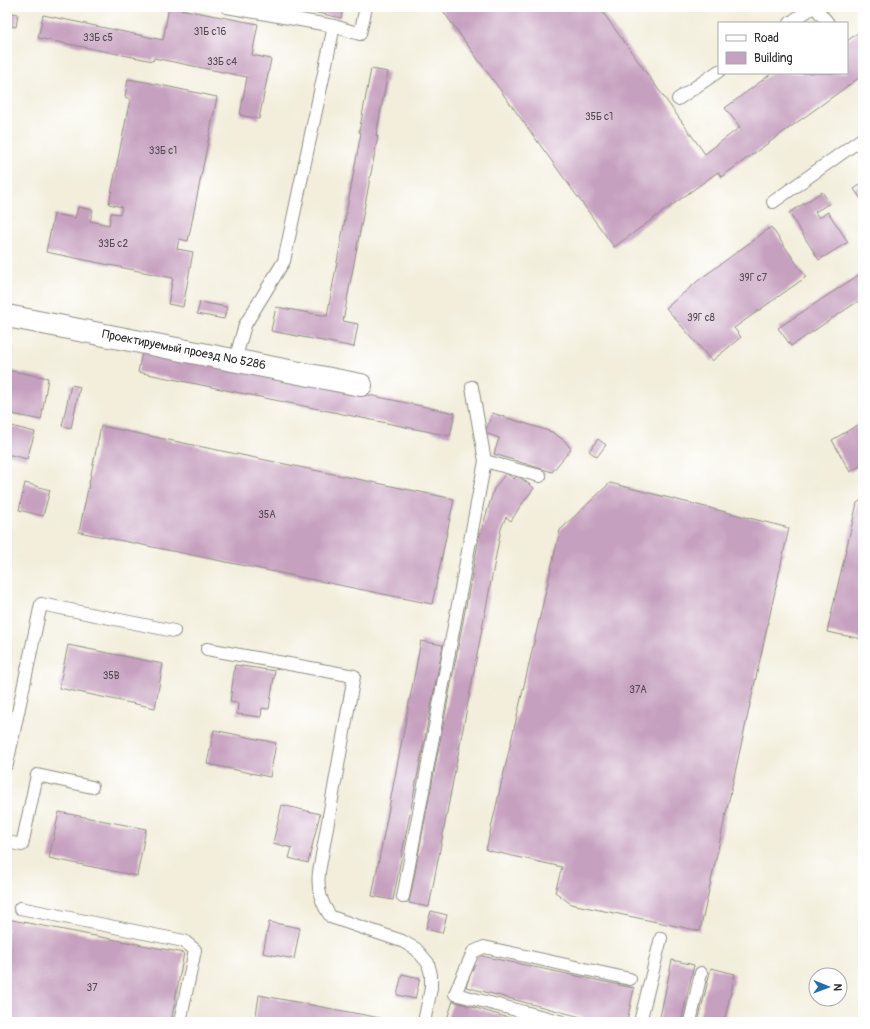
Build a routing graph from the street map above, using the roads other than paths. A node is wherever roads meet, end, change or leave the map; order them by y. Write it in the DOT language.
graph roads {
  1 [pos="228,7"];
  2 [pos="366,7"];
  3 [pos="814,7"];
  4 [pos="792,22"];
  5 [pos="827,22"];
  6 [pos="334,26"];
  7 [pos="718,72"];
  8 [pos="678,99"];
  9 [pos="863,138"];
  10 [pos="773,202"];
  11 [pos="7,316"];
  12 [pos="235,360"];
  13 [pos="361,385"];
  14 [pos="472,387"];
  15 [pos="486,461"];
  16 [pos="540,476"];
  17 [pos="174,631"];
  18 [pos="207,649"];
  19 [pos="7,764"];
  20 [pos="92,787"];
  21 [pos="7,842"];
  22 [pos="403,897"];
  23 [pos="20,908"];
  24 [pos="661,938"];
  25 [pos="701,973"];
  26 [pos="630,979"];
  27 [pos="180,1022"];
  28 [pos="424,1022"];
  29 [pos="563,1022"];
  30 [pos="640,1022"];
  31 [pos="690,1022"];
  1 -- 6 [label="lane"];
  2 -- 6 [label="lane"];
  3 -- 4 [label="lane"];
  3 -- 5 [label="lane"];
  6 -- 12 [label="lane"];
  7 -- 8 [label="lane"];
  9 -- 10 [label="lane"];
  11 -- 12 [label="street, Проектируемый проезд № 5286"];
  12 -- 13 [label="street, Проектируемый проезд № 5286"];
  14 -- 15 [label="lane"];
  15 -- 16 [label="lane"];
  15 -- 22 [label="lane"];
  17 -- 19 [label="lane"];
  18 -- 28 [label="lane"];
  20 -- 21 [label="lane"];
  23 -- 27 [label="lane"];
  24 -- 30 [label="lane"];
  25 -- 31 [label="lane"];
  26 -- 29 [label="lane"];
}
